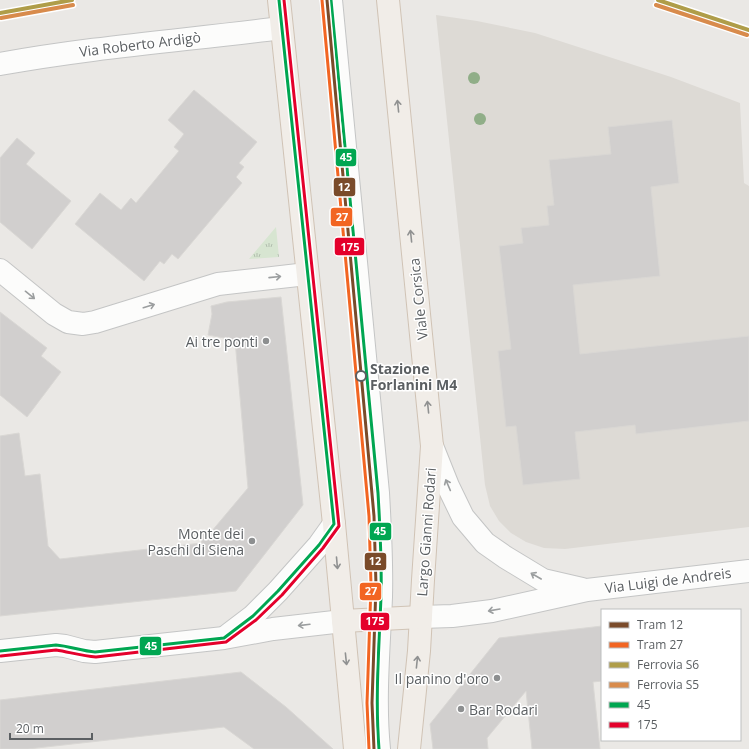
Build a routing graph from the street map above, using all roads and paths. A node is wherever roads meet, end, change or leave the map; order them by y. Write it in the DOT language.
graph roads {
  1 [pos="279,0"];
  2 [pos="332,0"];
  3 [pos="388,0"];
  4 [pos="281,28"];
  5 [pos="0,64"];
  6 [pos="0,270"];
  7 [pos="307,274"];
  8 [pos="432,446"];
  9 [pos="334,524"];
  10 [pos="749,571"];
  11 [pos="587,590"];
  12 [pos="421,618"];
  13 [pos="380,619"];
  14 [pos="342,621"];
  15 [pos="224,638"];
  16 [pos="0,651"];
  17 [pos="409,739"];
  18 [pos="354,742"];
  19 [pos="379,749"];
  1 -- 4 [label="main road"];
  2 -- 13 [label="street"];
  8 -- 3 [label="main road, Viale Corsica, one-way"];
  4 -- 5 [label="street, Via Roberto Ardigò"];
  4 -- 7 [label="main road"];
  6 -- 7 [label="street, one-way"];
  7 -- 9 [label="main road"];
  11 -- 8 [label="street, Viale Corsica, one-way"];
  8 -- 12 [label="main road, Largo Gianni Rodari"];
  9 -- 14 [label="main road, one-way"];
  9 -- 15 [label="street"];
  10 -- 11 [label="street, Via Luigi de Andreis"];
  11 -- 12 [label="street, Largo Gianni Rodari, one-way"];
  12 -- 13 [label="main road, Largo Gianni Rodari"];
  17 -- 12 [label="main road, Largo Gianni Rodari, one-way"];
  13 -- 14 [label="main road, Largo Gianni Rodari"];
  13 -- 19 [label="street"];
  14 -- 15 [label="street, one-way"];
  14 -- 18 [label="main road, one-way"];
  15 -- 16 [label="street"];
}
